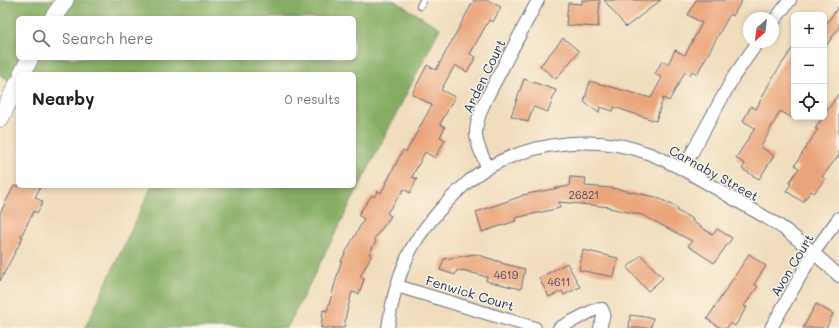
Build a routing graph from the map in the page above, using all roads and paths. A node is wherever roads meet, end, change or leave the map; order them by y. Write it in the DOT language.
graph roads {
  1 [pos="65,0"];
  2 [pos="538,0"];
  3 [pos="790,0"];
  4 [pos="779,14"];
  5 [pos="54,16"];
  6 [pos="754,48"];
  7 [pos="29,60"];
  8 [pos="23,72"];
  9 [pos="16,86"];
  10 [pos="0,119"];
  11 [pos="488,168"];
  12 [pos="683,169"];
  13 [pos="839,218"];
  14 [pos="814,252"];
  15 [pos="839,276"];
  16 [pos="397,286"];
  17 [pos="388,328"];
  18 [pos="535,328"];
  19 [pos="559,328"];
  20 [pos="600,328"];
  21 [pos="771,328"];
  1 -- 5 [label="street"];
  2 -- 11 [label="street, Arden Court"];
  3 -- 4 [label="street"];
  6 -- 12 [label="street"];
  7 -- 8 [label="street"];
  9 -- 10 [label="street"];
  11 -- 12 [label="street, Carnaby Street"];
  11 -- 16 [label="street, Carnaby Street"];
  12 -- 14 [label="street, Carnaby Street"];
  13 -- 14 [label="street, Avon Court"];
  14 -- 15 [label="street, Carnaby Street"];
  14 -- 21 [label="street, Avon Court"];
  16 -- 17 [label="street, Carnaby Street"];
  16 -- 18 [label="street, Fenwick Court"];
  19 -- 20 [label="street"];
}
